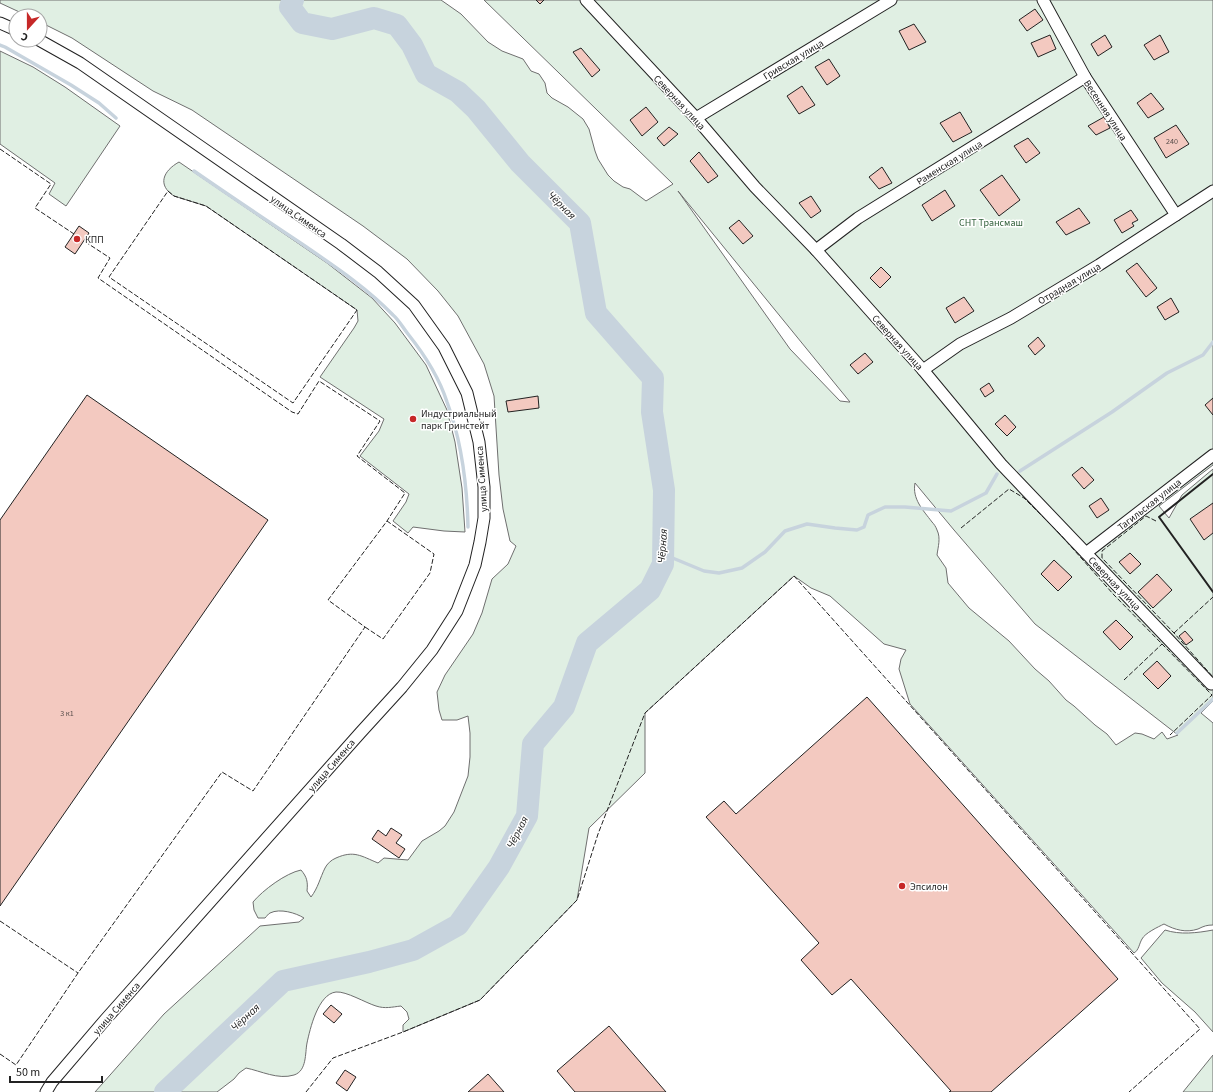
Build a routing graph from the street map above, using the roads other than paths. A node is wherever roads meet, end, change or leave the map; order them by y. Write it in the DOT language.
graph roads {
  1 [pos="586,0"];
  2 [pos="891,0"];
  3 [pos="1043,0"];
  4 [pos="48,45"];
  5 [pos="1085,77"];
  6 [pos="696,118"];
  7 [pos="1213,192"];
  8 [pos="1176,215"];
  9 [pos="816,250"];
  10 [pos="923,370"];
  11 [pos="1213,455"];
  12 [pos="1086,553"];
  13 [pos="1210,684"];
  14 [pos="46,1092"];
  1 -- 6 [label="street, Северная улица"];
  2 -- 6 [label="street, Гривская улица"];
  3 -- 5 [label="street, Весенняя улица"];
  4 -- 14 [label="street, улица Сименса"];
  5 -- 8 [label="street, Весенняя улица"];
  5 -- 9 [label="street, Раменская улица"];
  6 -- 9 [label="street, Северная улица"];
  7 -- 8 [label="street, Отрадная улица"];
  8 -- 10 [label="street, Отрадная улица"];
  9 -- 10 [label="street, Северная улица"];
  10 -- 12 [label="street, Северная улица"];
  11 -- 12 [label="street, Тагильская улица"];
  12 -- 13 [label="street, Северная улица"];
}
